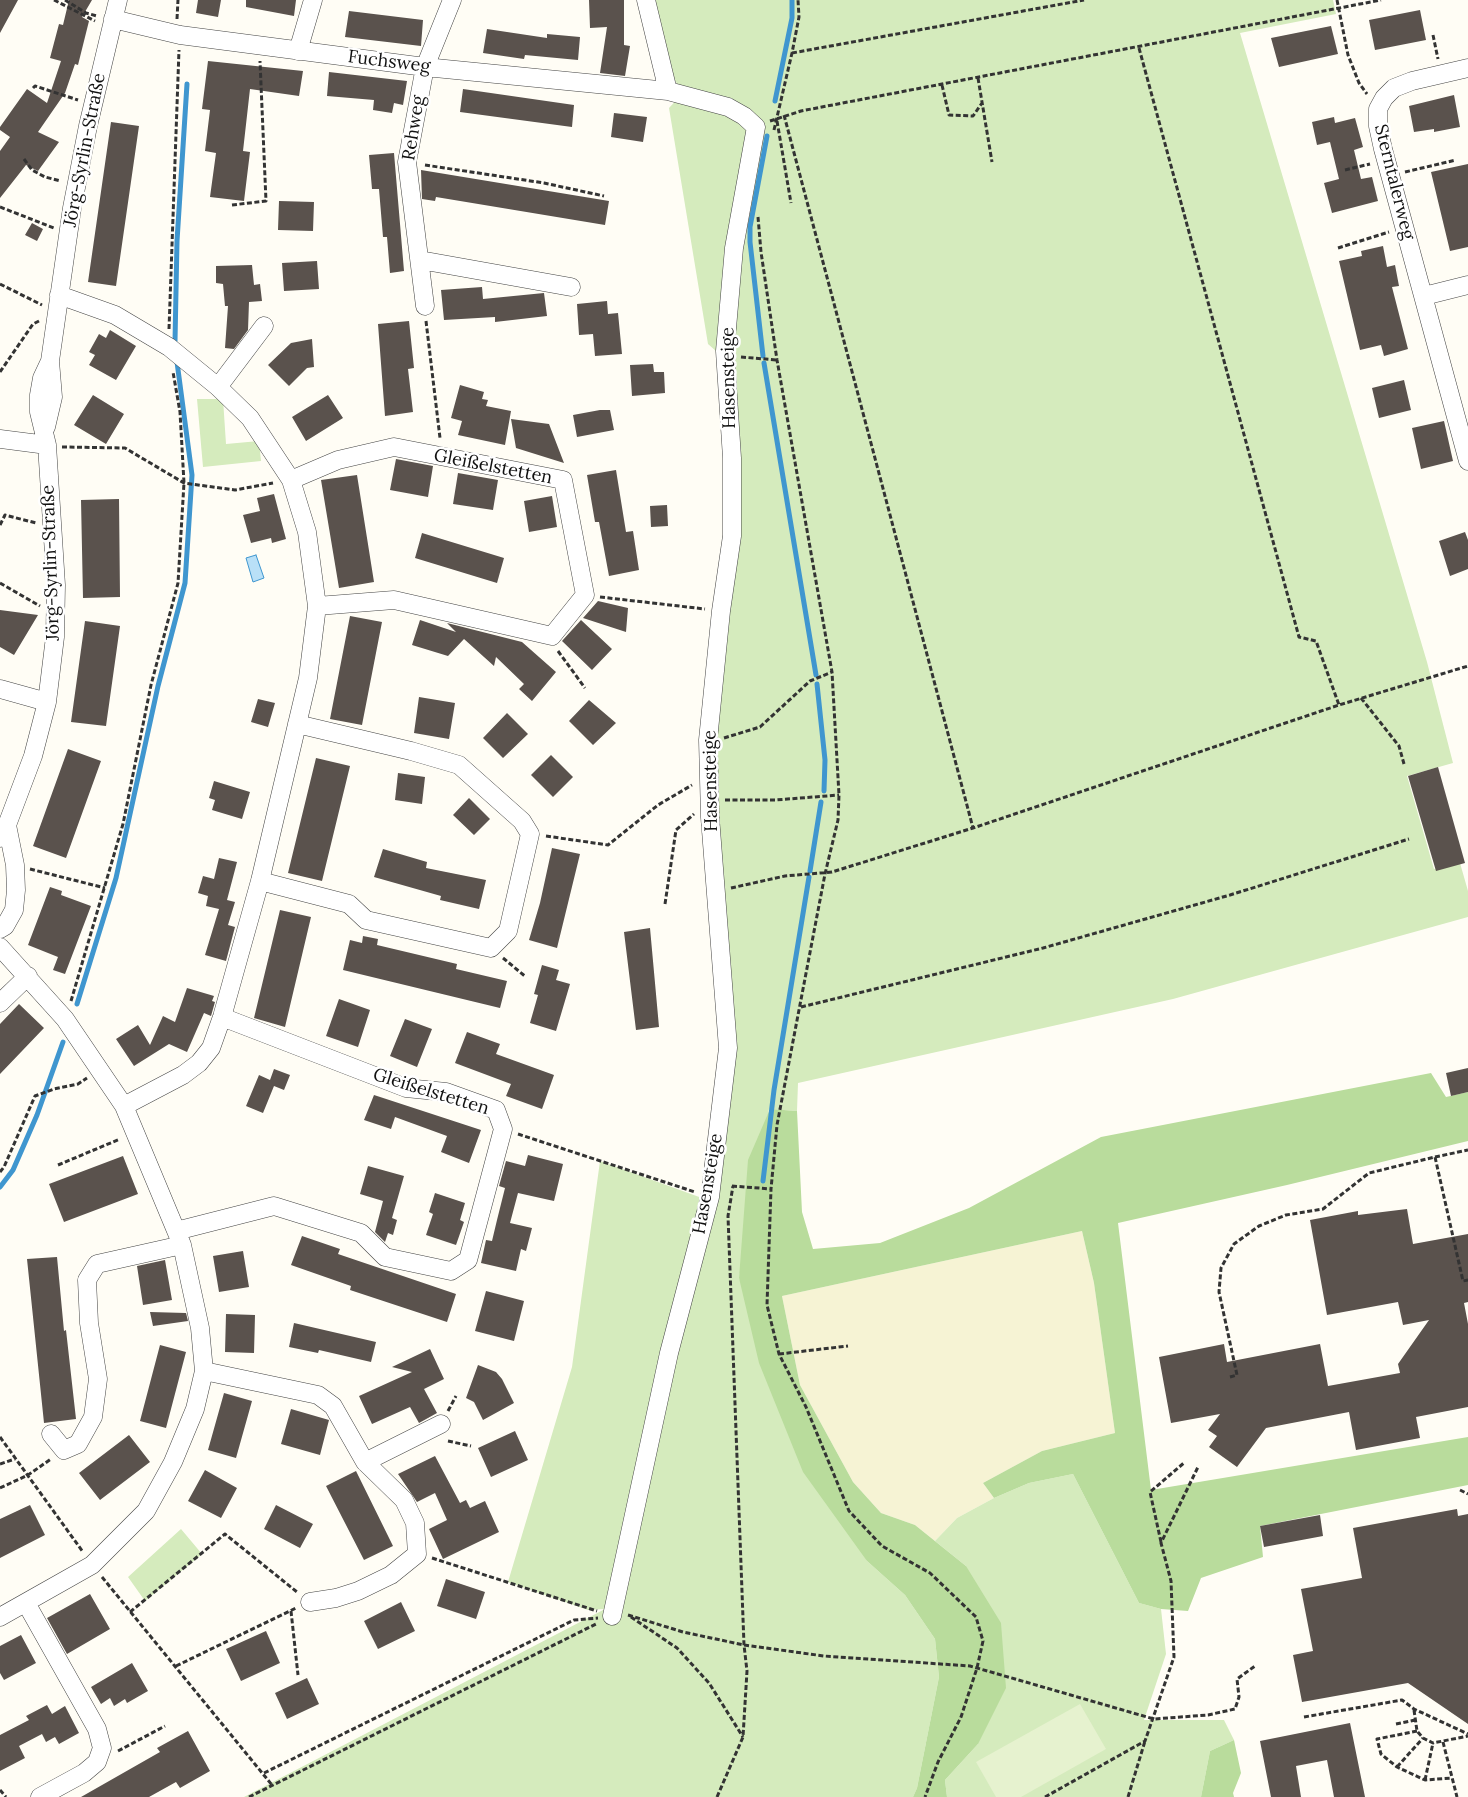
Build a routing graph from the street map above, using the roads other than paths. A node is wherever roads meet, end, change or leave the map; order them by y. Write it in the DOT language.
graph roads {
  1 [pos="118,0"];
  2 [pos="313,0"];
  3 [pos="452,0"];
  4 [pos="646,0"];
  5 [pos="112,23"];
  6 [pos="298,51"];
  7 [pos="425,67"];
  8 [pos="1468,68"];
  9 [pos="668,91"];
  10 [pos="420,260"];
  11 [pos="1468,285"];
  12 [pos="571,287"];
  13 [pos="59,295"];
  14 [pos="1424,296"];
  15 [pos="425,306"];
  16 [pos="264,326"];
  17 [pos="218,387"];
  18 [pos="46,438"];
  19 [pos="0,439"];
  20 [pos="1468,461"];
  21 [pos="291,480"];
  22 [pos="317,606"];
  23 [pos="0,689"];
  24 [pos="47,702"];
  25 [pos="297,724"];
  26 [pos="4,831"];
  27 [pos="260,881"];
  28 [pos="0,929"];
  29 [pos="0,947"];
  30 [pos="28,976"];
  31 [pos="0,1003"];
  32 [pos="222,1017"];
  33 [pos="124,1106"];
  34 [pos="179,1238"];
  35 [pos="204,1371"];
  36 [pos="441,1424"];
  37 [pos="51,1434"];
  38 [pos="365,1462"];
  39 [pos="310,1602"];
  40 [pos="26,1603"];
  41 [pos="620,1616"];
  42 [pos="0,1617"];
  43 [pos="40,1797"];
  1 -- 5 [label="street, Jörg-Syrlin-Straße"];
  2 -- 6 [label="street"];
  3 -- 7 [label="street, Rehweg"];
  4 -- 9 [label="street"];
  5 -- 6 [label="street, Fuchsweg"];
  5 -- 13 [label="street, Jörg-Syrlin-Straße"];
  6 -- 7 [label="street, Fuchsweg"];
  7 -- 9 [label="street, Fuchsweg"];
  7 -- 10 [label="street, Rehweg"];
  8 -- 14 [label="street, Sterntalerweg"];
  9 -- 41 [label="street, Hasensteige"];
  10 -- 12 [label="street"];
  10 -- 15 [label="street, Rehweg"];
  11 -- 14 [label="street"];
  13 -- 17 [label="street"];
  13 -- 18 [label="street, Jörg-Syrlin-Straße"];
  14 -- 20 [label="street, Sterntalerweg"];
  16 -- 17 [label="street"];
  17 -- 21 [label="street"];
  18 -- 19 [label="street"];
  18 -- 24 [label="street, Jörg-Syrlin-Straße"];
  21 -- 22 [label="street"];
  21 -- 22 [label="street, Gleißelstetten"];
  22 -- 25 [label="street"];
  23 -- 24 [label="street"];
  24 -- 26 [label="street, Jörg-Syrlin-Straße"];
  25 -- 27 [label="street"];
  25 -- 27 [label="street"];
  26 -- 28 [label="street"];
  27 -- 32 [label="street"];
  29 -- 30 [label="street"];
  30 -- 31 [label="street"];
  30 -- 33 [label="street"];
  32 -- 33 [label="street"];
  32 -- 34 [label="street, Gleißelstetten"];
  33 -- 34 [label="street"];
  34 -- 35 [label="street"];
  34 -- 37 [label="street, Gleißelstetten"];
  35 -- 38 [label="street"];
  35 -- 40 [label="street"];
  36 -- 38 [label="street"];
  38 -- 39 [label="street"];
  40 -- 42 [label="street"];
  40 -- 43 [label="street"];
}
